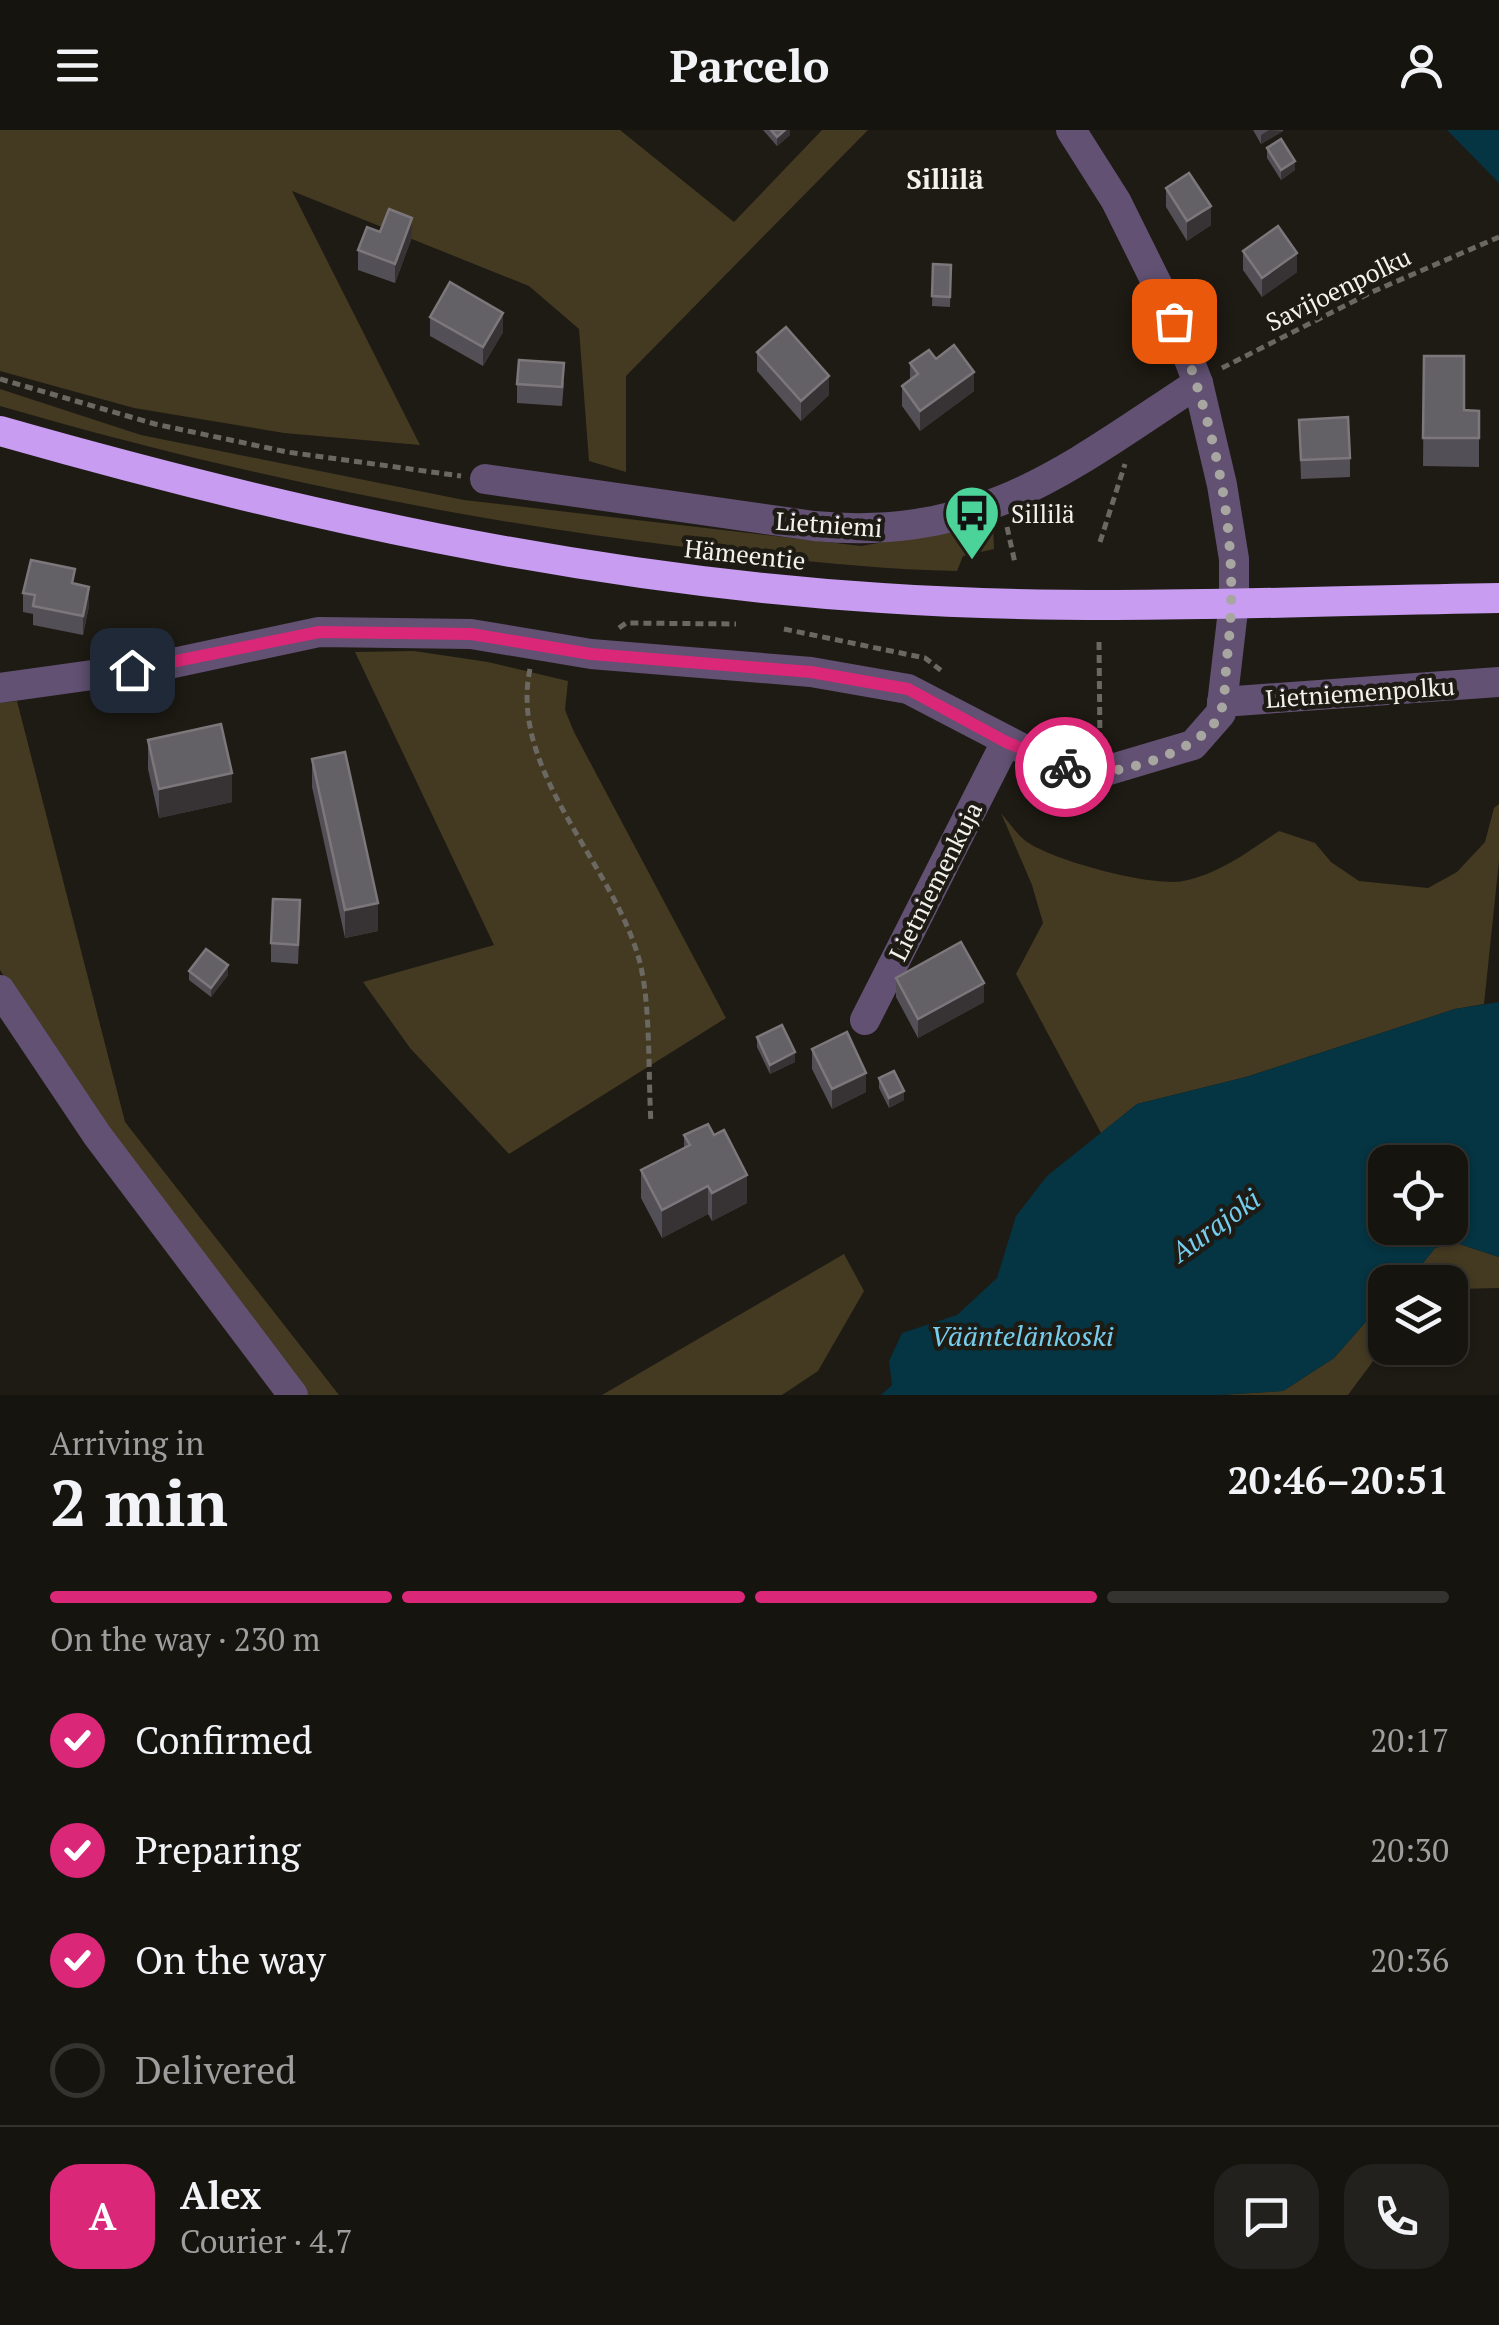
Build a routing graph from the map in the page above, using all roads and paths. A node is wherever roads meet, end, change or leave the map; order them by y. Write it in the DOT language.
graph roads {
  1 [pos="1071,130"];
  2 [pos="1499,237"];
  3 [pos="0,379"];
  4 [pos="1198,383"];
  5 [pos="1138,422"];
  6 [pos="0,432"];
  7 [pos="485,479"];
  8 [pos="1001,503"];
  9 [pos="1100,542"];
  10 [pos="1015,562"];
  11 [pos="1499,598"];
  12 [pos="1234,602"];
  13 [pos="1099,642"];
  14 [pos="535,647"];
  15 [pos="1499,682"];
  16 [pos="0,688"];
  17 [pos="1222,702"];
  18 [pos="1006,742"];
  19 [pos="1102,772"];
  20 [pos="0,990"];
  21 [pos="865,1020"];
  22 [pos="651,1123"];
  23 [pos="294,1395"];
  1 -- 4 [label="street"];
  2 -- 4 [label="path, Savijoenpolku"];
  3 -- 7 [label="path"];
  4 -- 5 [label="street, Lietniemi"];
  4 -- 12 [label="street"];
  5 -- 8 [label="street, Lietniemi"];
  5 -- 9 [label="path"];
  6 -- 12 [label="highway, Hämeentie"];
  7 -- 8 [label="street, Lietniemi"];
  8 -- 10 [label="path"];
  11 -- 12 [label="highway, Hämeentie"];
  12 -- 17 [label="street"];
  13 -- 19 [label="path"];
  14 -- 16 [label="street"];
  14 -- 18 [label="street"];
  14 -- 22 [label="path"];
  15 -- 17 [label="street, Lietniemenpolku"];
  17 -- 19 [label="street"];
  18 -- 19 [label="street"];
  18 -- 21 [label="street, Lietniemenkuja"];
  20 -- 23 [label="street"];
}
